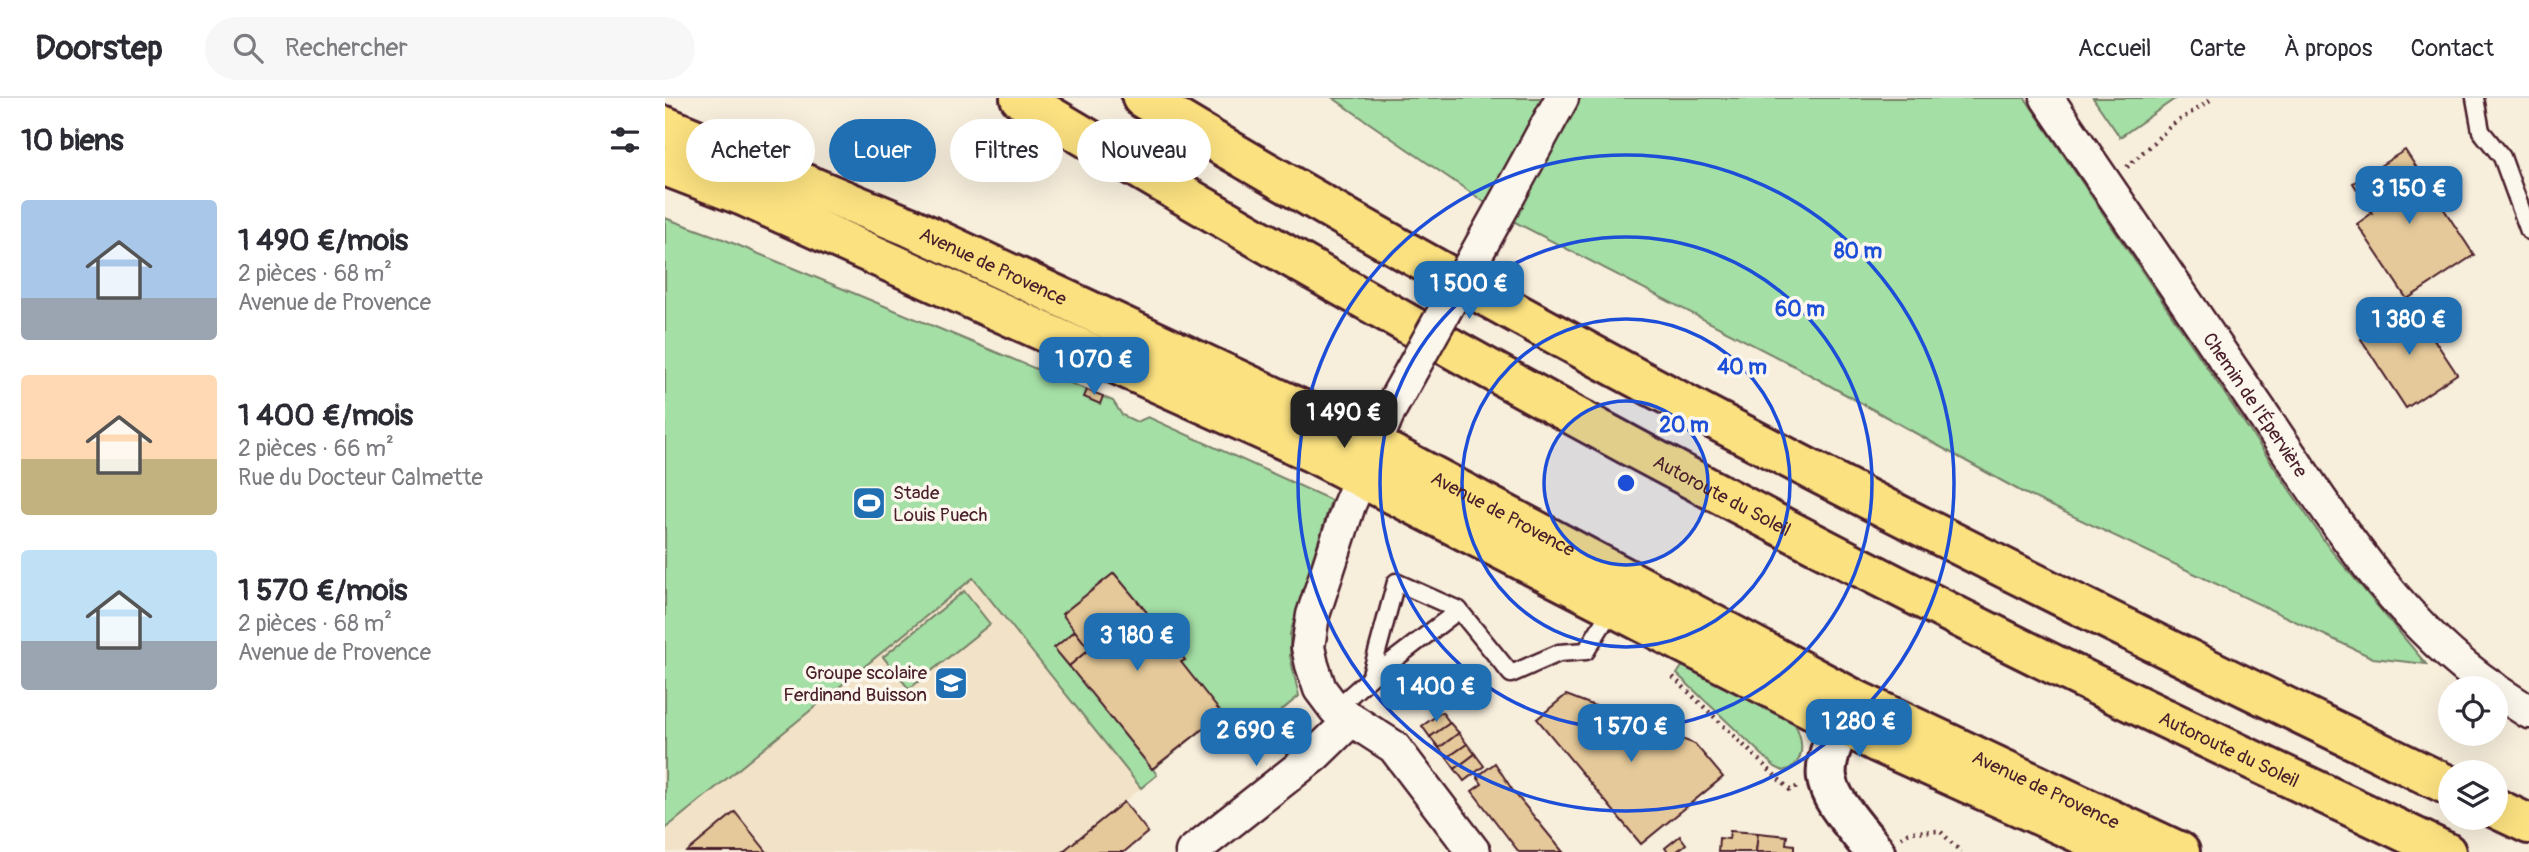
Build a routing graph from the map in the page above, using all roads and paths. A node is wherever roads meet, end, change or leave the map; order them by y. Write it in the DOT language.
graph roads {
  1 [pos="1020,98"];
  2 [pos="1142,98"];
  3 [pos="1562,98"];
  4 [pos="2047,98"];
  5 [pos="2213,98"];
  6 [pos="2475,98"];
  7 [pos="665,126"];
  8 [pos="665,166"];
  9 [pos="2118,176"];
  10 [pos="2529,231"];
  11 [pos="1375,444"];
  12 [pos="1613,607"];
  13 [pos="1459,610"];
  14 [pos="2479,676"];
  15 [pos="1370,678"];
  16 [pos="2508,698"];
  17 [pos="1847,711"];
  18 [pos="2529,712"];
  19 [pos="1343,714"];
  20 [pos="2438,780"];
  21 [pos="2508,814"];
  22 [pos="2529,824"];
  23 [pos="1884,847"];
  24 [pos="1192,852"];
  25 [pos="1474,852"];
  26 [pos="1961,852"];
  27 [pos="2121,852"];
  28 [pos="2180,852"];
  29 [pos="2446,852"];
  1 -- 29 [label="main road, Autoroute du Soleil"];
  2 -- 20 [label="main road"];
  3 -- 11 [label="street, bridge"];
  4 -- 14 [label="street, Chemin de l'Épervière"];
  5 -- 9 [label="path"];
  6 -- 10 [label="lane"];
  7 -- 11 [label="main road, Avenue de Provence"];
  8 -- 11 [label="main road, Avenue de Provence"];
  11 -- 12 [label="main road, Avenue de Provence"];
  11 -- 17 [label="main road, Avenue de Provence"];
  11 -- 19 [label="street"];
  12 -- 13 [label="lane"];
  12 -- 17 [label="main road, Avenue de Provence"];
  13 -- 15 [label="lane"];
  13 -- 15 [label="lane"];
  15 -- 19 [label="lane"];
  16 -- 18 [label="street, Chemin de l'Épervière"];
  17 -- 23 [label="street"];
  17 -- 27 [label="main road, Avenue de Provence"];
  17 -- 28 [label="main road, Avenue de Provence"];
  19 -- 24 [label="street"];
  19 -- 25 [label="street"];
  21 -- 22 [label="main road"];
  23 -- 26 [label="path"];
}
